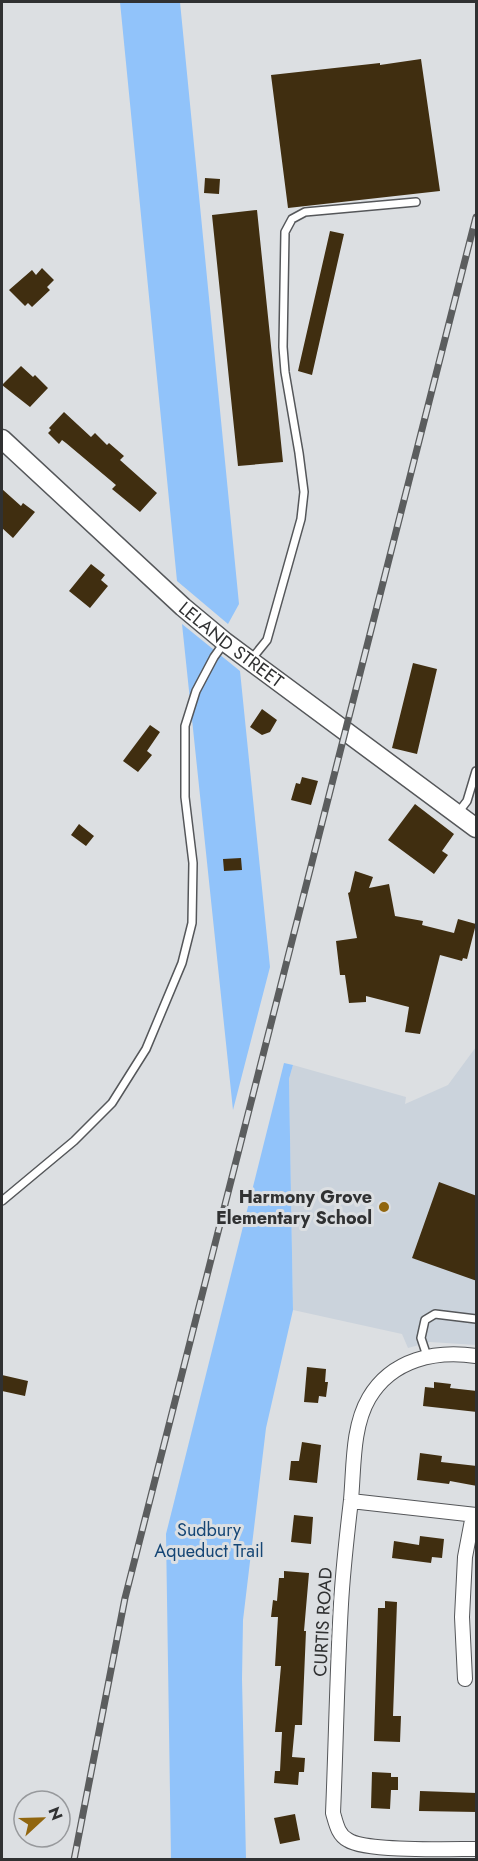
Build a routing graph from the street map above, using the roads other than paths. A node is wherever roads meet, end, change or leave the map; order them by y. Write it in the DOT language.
graph roads {
  1 [pos="416,202"];
  2 [pos="2,439"];
  3 [pos="225,642"];
  4 [pos="250,662"];
  5 [pos="477,771"];
  6 [pos="457,814"];
  7 [pos="477,828"];
  8 [pos="2,1201"];
  9 [pos="477,1319"];
  10 [pos="427,1356"];
  11 [pos="477,1356"];
  12 [pos="351,1501"];
  13 [pos="475,1515"];
  14 [pos="465,1679"];
  15 [pos="477,1849"];
  1 -- 4 [label="lane"];
  2 -- 3 [label="street, LELAND STREET"];
  3 -- 4 [label="street, LELAND STREET"];
  3 -- 8 [label="lane"];
  4 -- 6 [label="street, LELAND STREET"];
  5 -- 6 [label="lane"];
  6 -- 7 [label="street, LELAND STREET"];
  9 -- 10 [label="lane"];
  10 -- 11 [label="street, CURTIS ROAD"];
  10 -- 12 [label="street, CURTIS ROAD"];
  12 -- 13 [label="street"];
  12 -- 15 [label="street, CURTIS ROAD"];
  13 -- 14 [label="street"];
}
